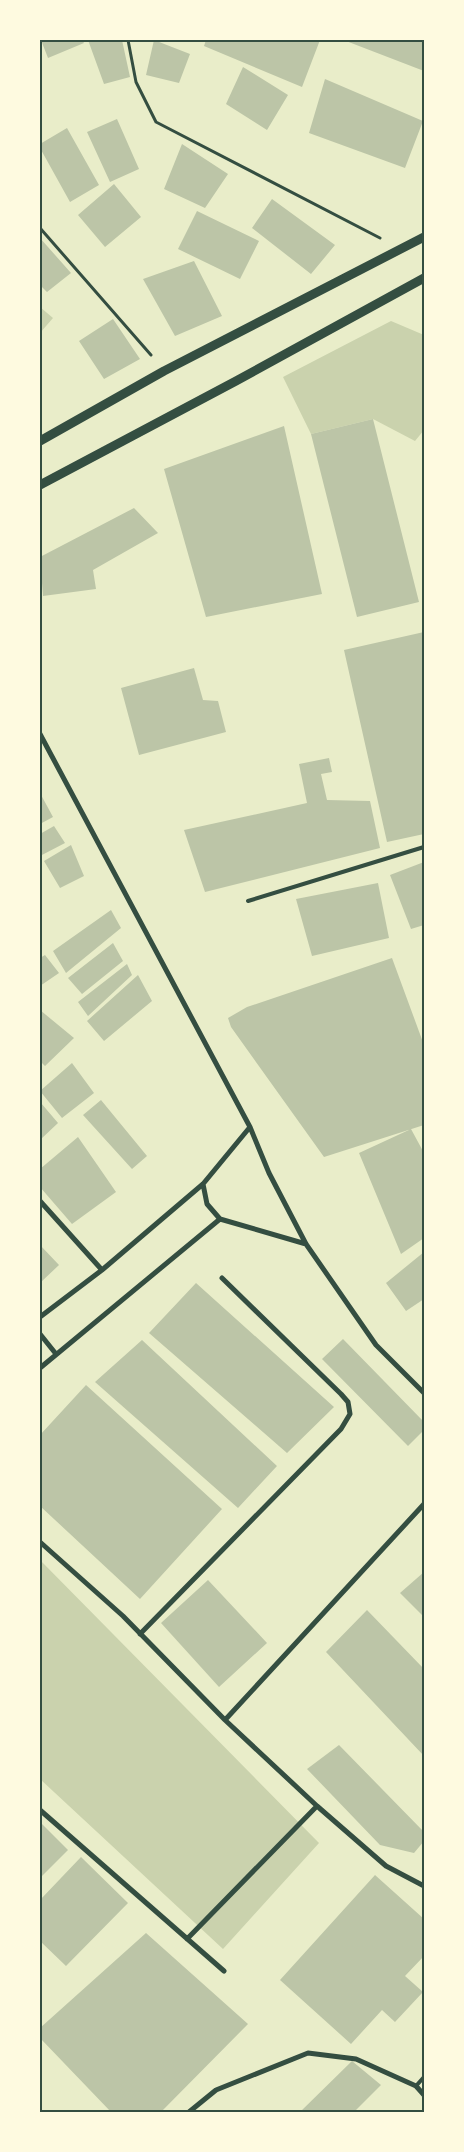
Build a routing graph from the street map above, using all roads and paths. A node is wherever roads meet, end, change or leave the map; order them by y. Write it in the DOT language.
graph roads {
  1 [pos="128,40"];
  2 [pos="40,228"];
  3 [pos="424,238"];
  4 [pos="403,250"];
  5 [pos="424,278"];
  6 [pos="164,371"];
  7 [pos="40,441"];
  8 [pos="40,485"];
  9 [pos="40,734"];
  10 [pos="424,847"];
  11 [pos="248,901"];
  12 [pos="250,1127"];
  13 [pos="202,1184"];
  14 [pos="40,1201"];
  15 [pos="220,1219"];
  16 [pos="306,1244"];
  17 [pos="102,1270"];
  18 [pos="222,1278"];
  19 [pos="40,1317"];
  20 [pos="40,1334"];
  21 [pos="56,1354"];
  22 [pos="40,1368"];
  23 [pos="424,1393"];
  24 [pos="424,1504"];
  25 [pos="40,1542"];
  26 [pos="140,1634"];
  27 [pos="225,1720"];
  28 [pos="317,1806"];
  29 [pos="40,1810"];
  30 [pos="423,1882"];
  31 [pos="187,1939"];
  32 [pos="224,1971"];
  33 [pos="424,2077"];
  34 [pos="416,2086"];
  35 [pos="424,2095"];
  36 [pos="189,2112"];
  1 -- 4 [label="path"];
  2 -- 6 [label="path"];
  3 -- 4 [label="street"];
  4 -- 6 [label="street"];
  5 -- 8 [label="street"];
  6 -- 7 [label="street"];
  9 -- 12 [label="street"];
  10 -- 11 [label="lane"];
  12 -- 13 [label="street"];
  12 -- 16 [label="street"];
  13 -- 15 [label="street"];
  13 -- 17 [label="street"];
  14 -- 17 [label="street"];
  15 -- 16 [label="street"];
  15 -- 21 [label="street"];
  16 -- 23 [label="street"];
  17 -- 19 [label="street"];
  18 -- 26 [label="street"];
  20 -- 21 [label="street"];
  21 -- 22 [label="street"];
  24 -- 27 [label="street"];
  25 -- 26 [label="street"];
  26 -- 27 [label="street"];
  27 -- 28 [label="street"];
  28 -- 30 [label="street"];
  28 -- 31 [label="street"];
  29 -- 31 [label="street"];
  31 -- 32 [label="street"];
  33 -- 34 [label="lane"];
  34 -- 35 [label="street"];
  34 -- 36 [label="street"];
}
